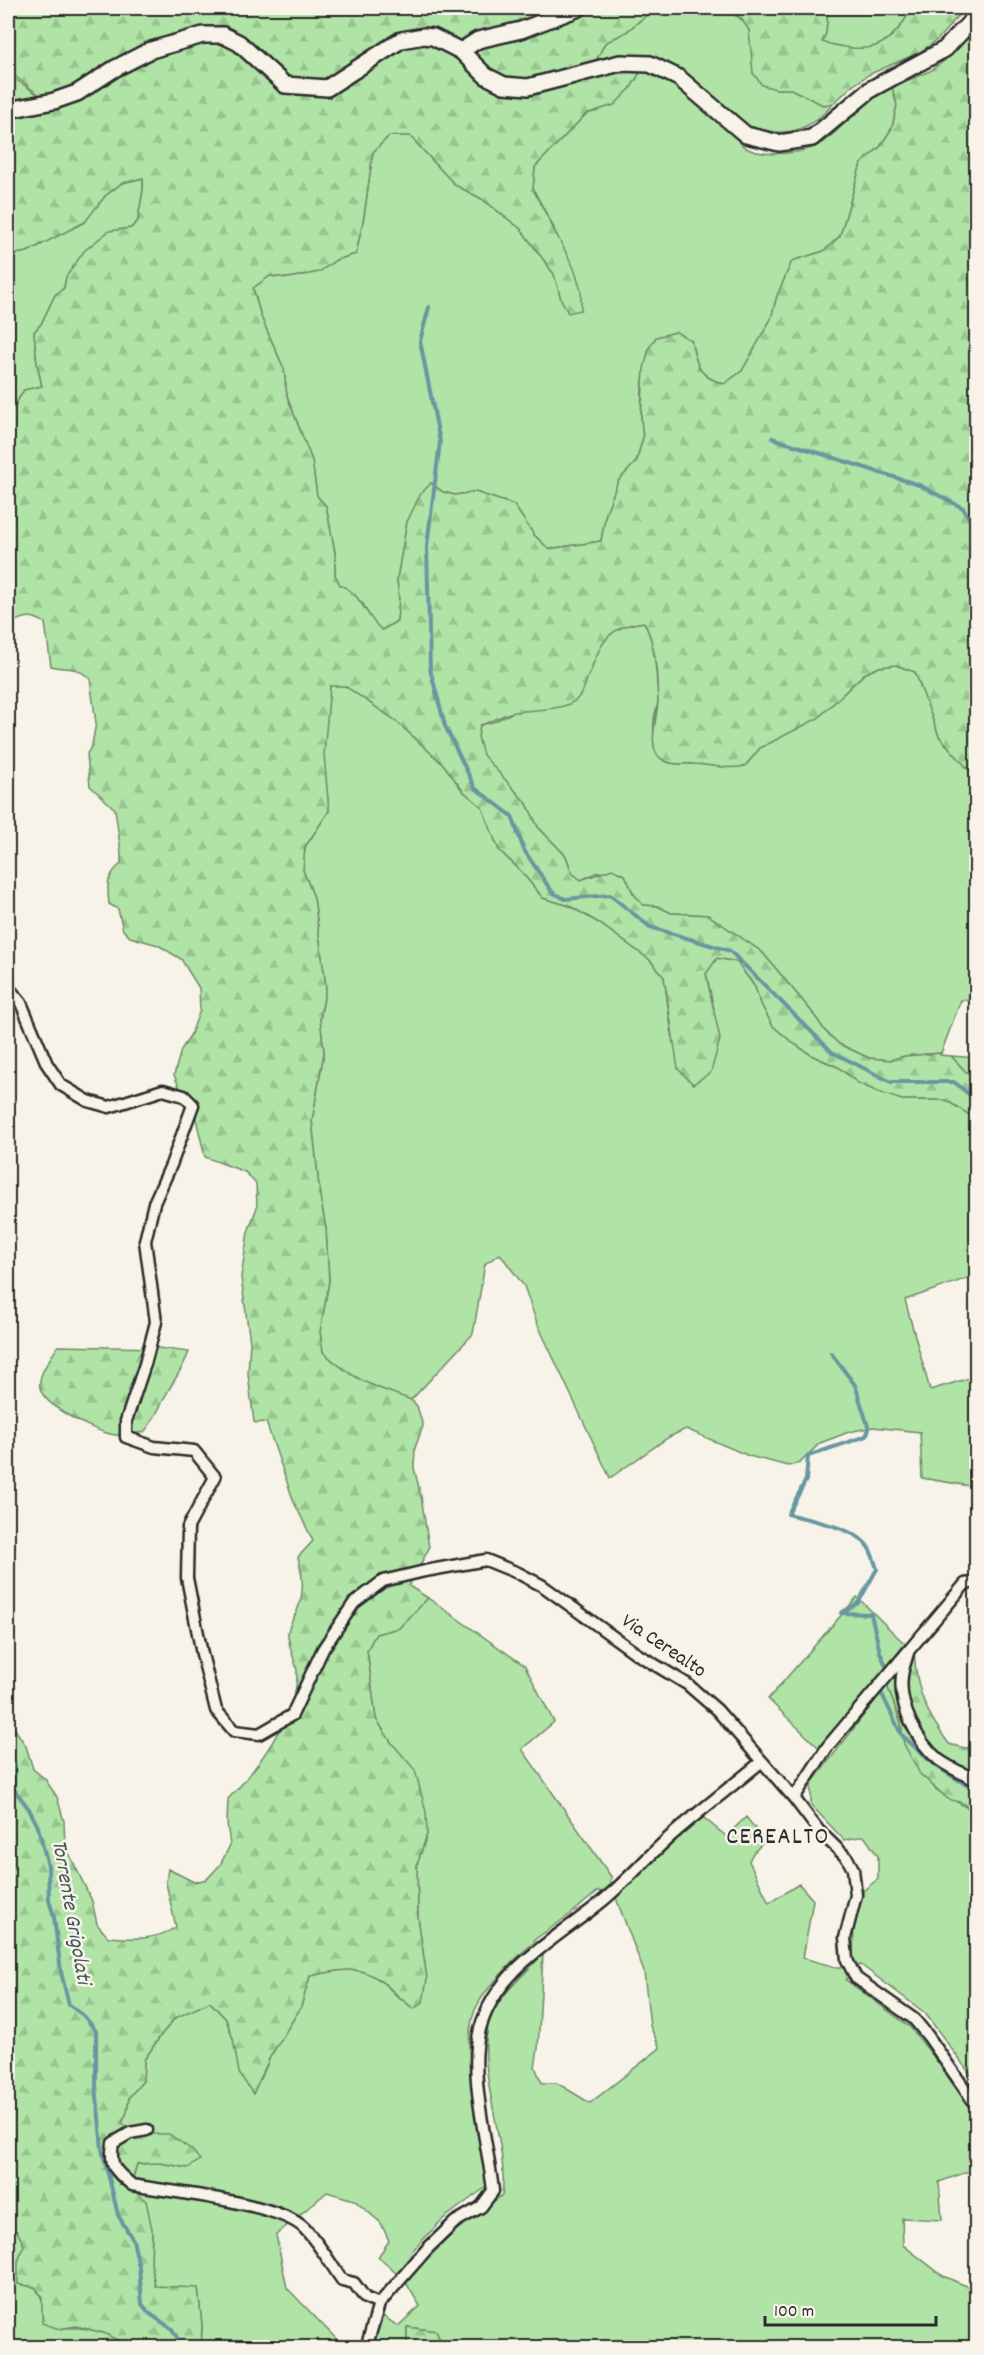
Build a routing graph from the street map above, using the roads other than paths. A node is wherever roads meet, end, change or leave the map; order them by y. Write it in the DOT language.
graph roads {
  1 [pos="579,8"];
  2 [pos="976,16"];
  3 [pos="461,51"];
  4 [pos="8,110"];
  5 [pos="8,987"];
  6 [pos="976,1582"];
  7 [pos="908,1650"];
  8 [pos="761,1762"];
  9 [pos="976,1781"];
  10 [pos="794,1798"];
  11 [pos="976,2105"];
  12 [pos="147,2130"];
  13 [pos="378,2304"];
  14 [pos="366,2348"];
  1 -- 3 [label="street"];
  2 -- 3 [label="street"];
  3 -- 4 [label="street"];
  5 -- 8 [label="street, Via Cerealto"];
  6 -- 7 [label="street"];
  7 -- 9 [label="street"];
  7 -- 10 [label="street"];
  8 -- 10 [label="street, Via Cerealto"];
  8 -- 13 [label="street"];
  10 -- 11 [label="street, Via Cerealto"];
  12 -- 13 [label="street"];
  13 -- 14 [label="street"];
}
